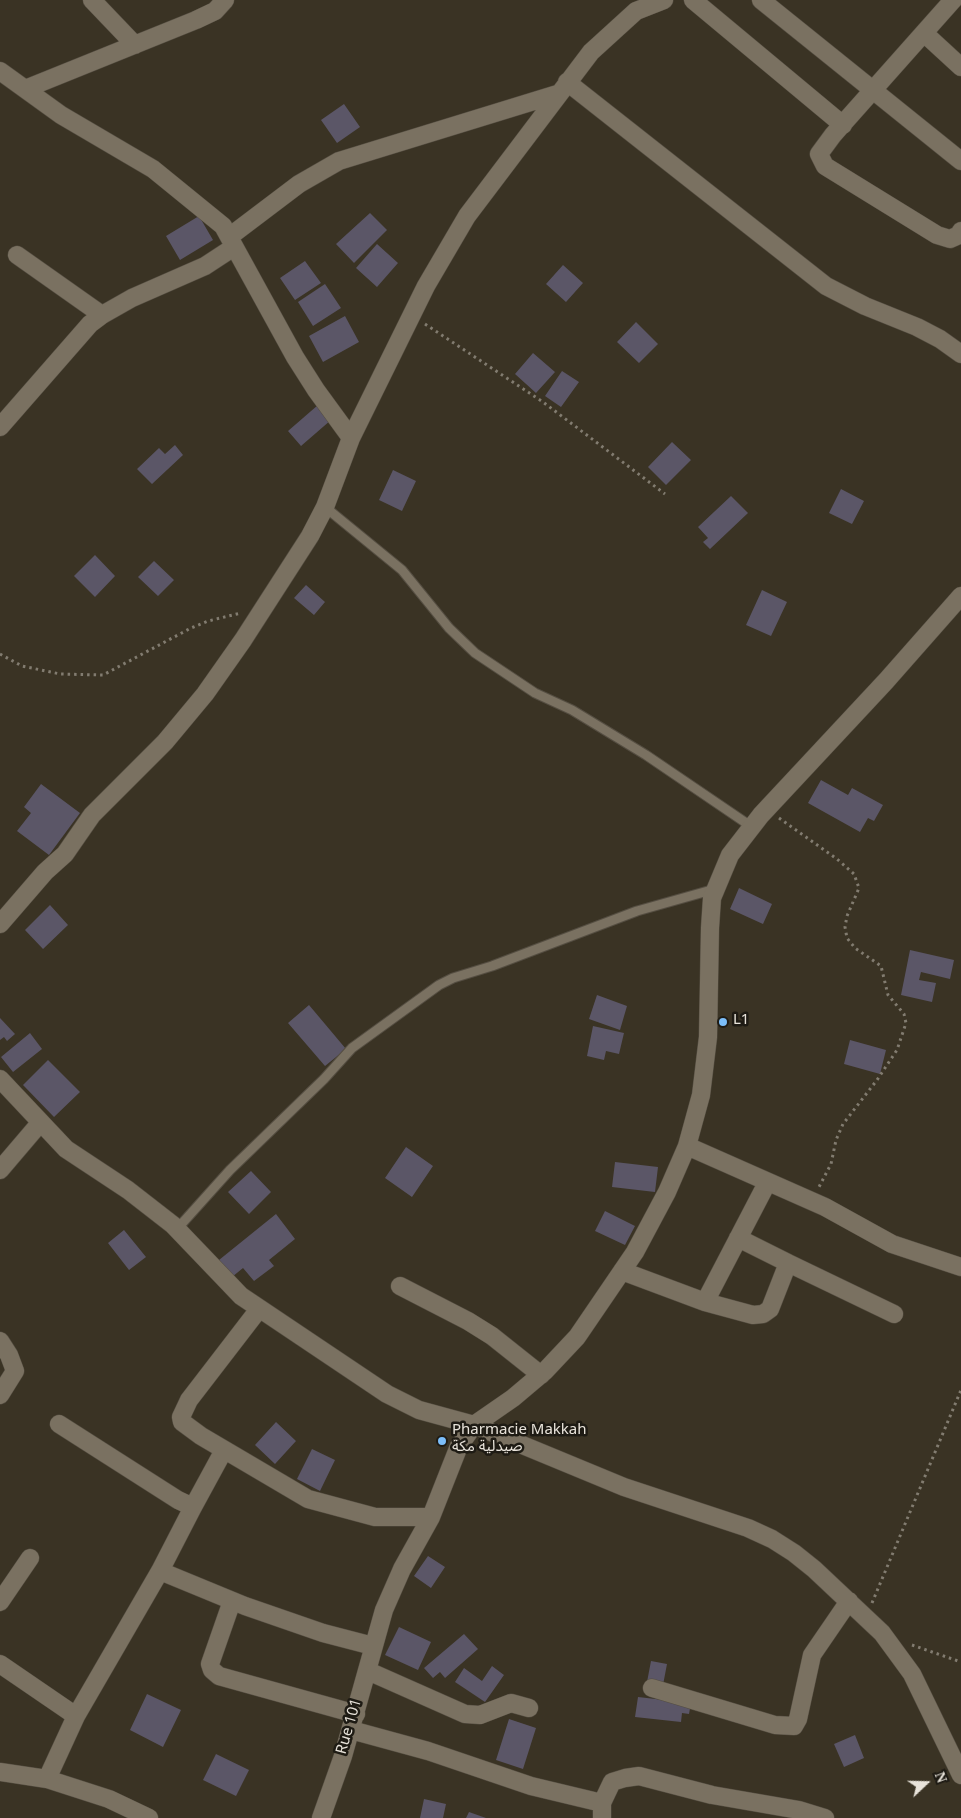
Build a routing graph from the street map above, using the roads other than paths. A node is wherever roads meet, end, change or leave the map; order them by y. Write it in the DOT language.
graph roads {
  1 [pos="92,0"];
  2 [pos="225,0"];
  3 [pos="664,0"];
  4 [pos="694,0"];
  5 [pos="761,0"];
  6 [pos="953,0"];
  7 [pos="924,32"];
  8 [pos="135,45"];
  9 [pos="961,67"];
  10 [pos="0,71"];
  11 [pos="562,88"];
  12 [pos="25,89"];
  13 [pos="873,90"];
  14 [pos="842,124"];
  15 [pos="961,162"];
  16 [pos="961,230"];
  17 [pos="232,242"];
  18 [pos="17,255"];
  19 [pos="102,315"];
  20 [pos="961,354"];
  21 [pos="0,427"];
  22 [pos="351,438"];
  23 [pos="325,507"];
  24 [pos="961,596"];
  25 [pos="752,827"];
  26 [pos="715,889"];
  27 [pos="0,924"];
  28 [pos="0,1079"];
  29 [pos="40,1123"];
  30 [pos="687,1146"];
  31 [pos="0,1170"];
  32 [pos="766,1183"];
  33 [pos="177,1229"];
  34 [pos="738,1238"];
  35 [pos="788,1263"];
  36 [pos="961,1267"];
  37 [pos="622,1271"];
  38 [pos="400,1286"];
  39 [pos="705,1302"];
  40 [pos="259,1309"];
  41 [pos="894,1314"];
  42 [pos="0,1341"];
  43 [pos="541,1375"];
  44 [pos="0,1395"];
  45 [pos="58,1424"];
  46 [pos="474,1425"];
  47 [pos="224,1450"];
  48 [pos="193,1507"];
  49 [pos="431,1518"];
  50 [pos="30,1558"];
  51 [pos="160,1571"];
  52 [pos="232,1601"];
  53 [pos="849,1601"];
  54 [pos="0,1602"];
  55 [pos="375,1640"];
  56 [pos="0,1664"];
  57 [pos="368,1671"];
  58 [pos="652,1688"];
  59 [pos="529,1708"];
  60 [pos="76,1716"];
  61 [pos="353,1722"];
  62 [pos="959,1768"];
  63 [pos="0,1772"];
  64 [pos="47,1779"];
  65 [pos="602,1810"];
  66 [pos="149,1818"];
  67 [pos="320,1818"];
  68 [pos="825,1818"];
  1 -- 8 [label="street"];
  2 -- 8 [label="street"];
  3 -- 11 [label="street"];
  4 -- 14 [label="street"];
  5 -- 13 [label="street"];
  6 -- 7 [label="street"];
  7 -- 9 [label="street"];
  7 -- 13 [label="street"];
  8 -- 12 [label="street"];
  10 -- 12 [label="street"];
  11 -- 17 [label="street"];
  11 -- 20 [label="street"];
  11 -- 22 [label="street"];
  12 -- 17 [label="street"];
  13 -- 14 [label="street"];
  13 -- 15 [label="street"];
  14 -- 16 [label="street"];
  17 -- 19 [label="street"];
  17 -- 22 [label="street"];
  18 -- 19 [label="street"];
  19 -- 21 [label="street"];
  22 -- 23 [label="street"];
  23 -- 25 [label="lane"];
  23 -- 27 [label="street"];
  24 -- 25 [label="street, Rue 101"];
  25 -- 26 [label="street, Rue 101"];
  26 -- 30 [label="street, Rue 101"];
  26 -- 33 [label="lane"];
  28 -- 29 [label="street"];
  29 -- 31 [label="street"];
  29 -- 33 [label="street"];
  30 -- 32 [label="street"];
  30 -- 37 [label="street, Rue 101"];
  32 -- 34 [label="street"];
  32 -- 36 [label="street"];
  33 -- 40 [label="street"];
  34 -- 35 [label="street"];
  34 -- 39 [label="street"];
  35 -- 39 [label="street"];
  35 -- 41 [label="street"];
  37 -- 39 [label="street"];
  37 -- 43 [label="street, Rue 101"];
  38 -- 43 [label="street"];
  40 -- 46 [label="street"];
  40 -- 47 [label="street"];
  42 -- 44 [label="street"];
  43 -- 46 [label="street, Rue 101"];
  45 -- 48 [label="street"];
  46 -- 49 [label="street, Rue 101"];
  46 -- 53 [label="street"];
  47 -- 48 [label="street"];
  47 -- 49 [label="street"];
  48 -- 51 [label="street"];
  49 -- 55 [label="street, Rue 101"];
  50 -- 54 [label="street"];
  51 -- 52 [label="street"];
  51 -- 60 [label="street"];
  52 -- 55 [label="street"];
  52 -- 61 [label="street"];
  53 -- 58 [label="street"];
  53 -- 62 [label="street"];
  55 -- 57 [label="street, Rue 101"];
  56 -- 60 [label="street"];
  57 -- 59 [label="street"];
  57 -- 61 [label="street, Rue 101"];
  60 -- 64 [label="street"];
  61 -- 65 [label="street"];
  61 -- 67 [label="street, Rue 101"];
  63 -- 64 [label="street"];
  64 -- 66 [label="street"];
  65 -- 68 [label="street"];
}
